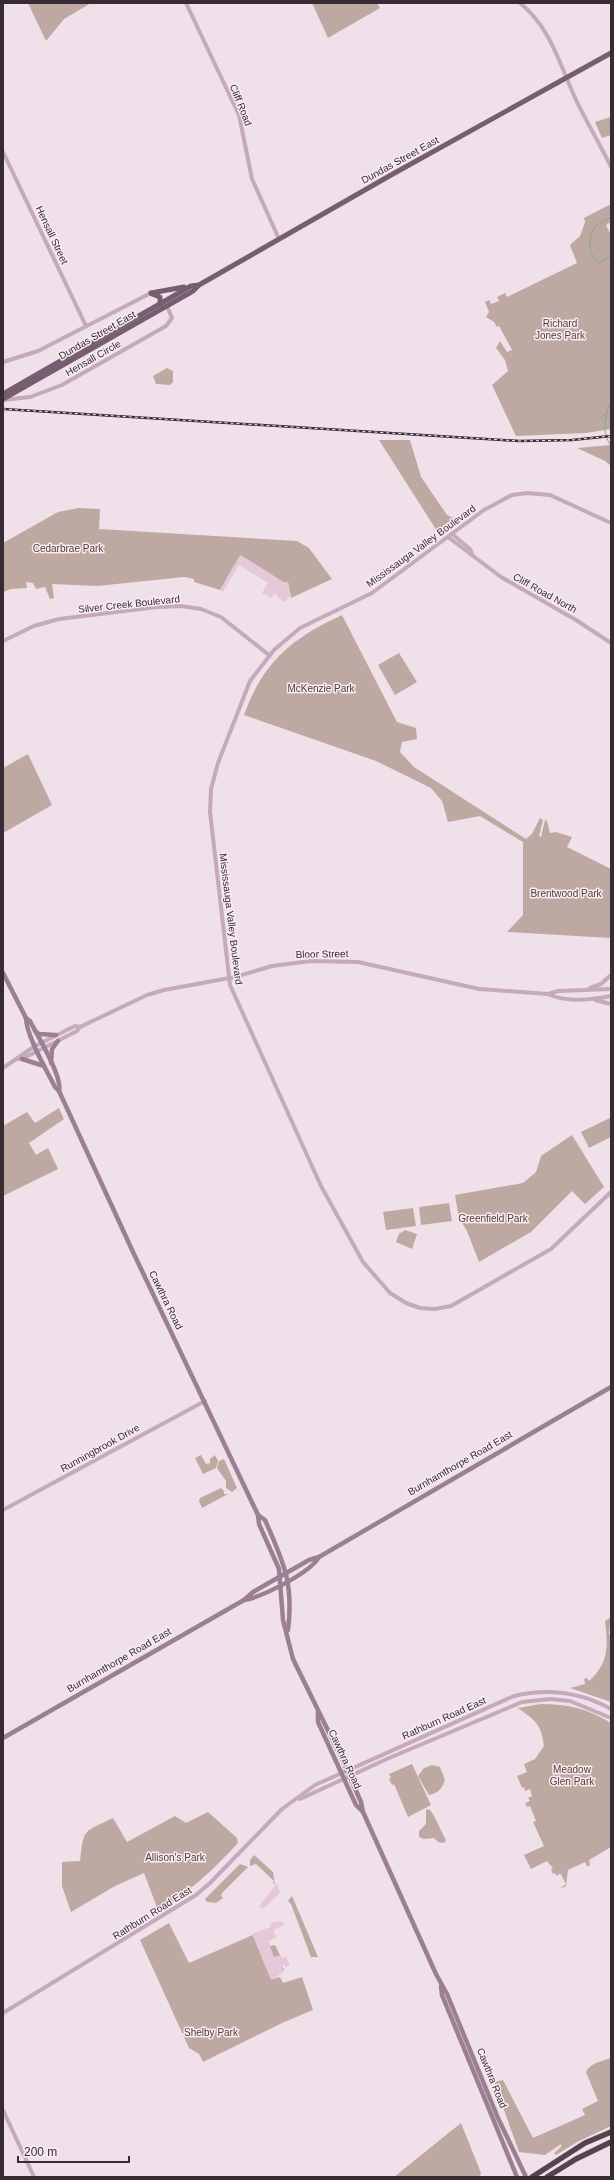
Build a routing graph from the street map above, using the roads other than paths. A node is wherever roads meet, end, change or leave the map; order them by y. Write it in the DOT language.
graph roads {
  1 [pos="186,3"];
  2 [pos="520,3"];
  3 [pos="611,53"];
  4 [pos="567,78"];
  5 [pos="3,152"];
  6 [pos="611,168"];
  7 [pos="279,239"];
  8 [pos="199,285"];
  9 [pos="191,286"];
  10 [pos="150,294"];
  11 [pos="160,304"];
  12 [pos="167,306"];
  13 [pos="86,326"];
  14 [pos="3,362"];
  15 [pos="5,393"];
  16 [pos="3,400"];
  17 [pos="611,523"];
  18 [pos="450,535"];
  19 [pos="3,641"];
  20 [pos="611,643"];
  21 [pos="269,655"];
  22 [pos="3,973"];
  23 [pos="611,975"];
  24 [pos="229,978"];
  25 [pos="611,989"];
  26 [pos="582,991"];
  27 [pos="548,994"];
  28 [pos="611,996"];
  29 [pos="589,999"];
  30 [pos="611,1004"];
  31 [pos="26,1018"];
  32 [pos="80,1027"];
  33 [pos="34,1030"];
  34 [pos="56,1035"];
  35 [pos="58,1041"];
  36 [pos="40,1043"];
  37 [pos="35,1046"];
  38 [pos="43,1048"];
  39 [pos="37,1051"];
  40 [pos="20,1059"];
  41 [pos="51,1064"];
  42 [pos="44,1066"];
  43 [pos="3,1068"];
  44 [pos="59,1091"];
  45 [pos="611,1192"];
  46 [pos="611,1387"];
  47 [pos="204,1401"];
  48 [pos="3,1510"];
  49 [pos="258,1515"];
  50 [pos="319,1557"];
  51 [pos="287,1572"];
  52 [pos="280,1576"];
  53 [pos="288,1580"];
  54 [pos="281,1584"];
  55 [pos="244,1600"];
  56 [pos="287,1632"];
  57 [pos="610,1709"];
  58 [pos="318,1711"];
  59 [pos="610,1717"];
  60 [pos="3,1738"];
  61 [pos="347,1770"];
  62 [pos="342,1773"];
  63 [pos="350,1776"];
  64 [pos="344,1779"];
  65 [pos="292,1802"];
  66 [pos="363,1812"];
  67 [pos="441,1986"];
  68 [pos="3,2013"];
  69 [pos="3,2110"];
  70 [pos="611,2132"];
  71 [pos="611,2142"];
  72 [pos="34,2177"];
  73 [pos="517,2177"];
  74 [pos="526,2177"];
  75 [pos="532,2177"];
  76 [pos="547,2177"];
  1 -- 7 [label="street, Cliff Road"];
  2 -- 4 [label="street"];
  3 -- 4 [label="main road, Dundas Street East"];
  4 -- 6 [label="street"];
  4 -- 7 [label="main road, Dundas Street East"];
  5 -- 13 [label="street, Hensall Street"];
  7 -- 8 [label="main road, Dundas Street East"];
  8 -- 9 [label="main road, Dundas Street East"];
  8 -- 12 [label="main road, Dundas Street East"];
  9 -- 10 [label="main road"];
  9 -- 11 [label="main road, Dundas Street East"];
  10 -- 11 [label="main road"];
  10 -- 13 [label="street"];
  11 -- 15 [label="main road, Dundas Street East"];
  12 -- 16 [label="main road, Dundas Street East"];
  12 -- 16 [label="street, Hensall Circle"];
  13 -- 14 [label="street"];
  17 -- 18 [label="street, Mississauga Valley Boulevard"];
  18 -- 20 [label="street, Cliff Road North"];
  18 -- 21 [label="street, Mississauga Valley Boulevard"];
  19 -- 21 [label="street, Silver Creek Boulevard"];
  21 -- 24 [label="street, Mississauga Valley Boulevard"];
  22 -- 31 [label="main road, Cawthra Road"];
  23 -- 26 [label="street"];
  24 -- 27 [label="street, Bloor Street"];
  24 -- 32 [label="street, Bloor Street"];
  24 -- 45 [label="street, Mississauga Valley Boulevard"];
  25 -- 26 [label="street, Bloor Street"];
  26 -- 27 [label="street, Bloor Street"];
  27 -- 29 [label="street, Bloor Street"];
  28 -- 29 [label="street"];
  29 -- 30 [label="street"];
  31 -- 33 [label="main road, Cawthra Road"];
  31 -- 37 [label="main road, Cawthra Road"];
  32 -- 34 [label="street, Bloor Street"];
  32 -- 35 [label="street, Bloor Street"];
  33 -- 34 [label="main road"];
  33 -- 36 [label="main road, Cawthra Road"];
  34 -- 36 [label="street, Bloor Street"];
  35 -- 38 [label="street, Bloor Street"];
  35 -- 41 [label="main road"];
  36 -- 37 [label="street, Bloor Street"];
  36 -- 38 [label="main road, Cawthra Road"];
  37 -- 39 [label="main road, Cawthra Road"];
  37 -- 40 [label="street, Bloor Street"];
  38 -- 39 [label="street, Bloor Street"];
  38 -- 41 [label="main road, Cawthra Road"];
  39 -- 40 [label="street, Bloor Street"];
  39 -- 42 [label="main road, Cawthra Road"];
  40 -- 42 [label="main road"];
  40 -- 43 [label="street, Bloor Street"];
  41 -- 44 [label="main road, Cawthra Road"];
  42 -- 44 [label="main road, Cawthra Road"];
  44 -- 47 [label="main road, Cawthra Road"];
  46 -- 50 [label="main road, Burnhamthorpe Road East"];
  47 -- 48 [label="street, Runningbrook Drive"];
  47 -- 49 [label="main road, Cawthra Road"];
  49 -- 51 [label="main road, Cawthra Road"];
  49 -- 52 [label="main road, Cawthra Road"];
  50 -- 51 [label="main road, Burnhamthorpe Road East"];
  50 -- 53 [label="main road, Burnhamthorpe Road East"];
  51 -- 52 [label="main road, Burnhamthorpe Road East"];
  51 -- 53 [label="main road, Cawthra Road"];
  52 -- 54 [label="main road, Cawthra Road"];
  52 -- 55 [label="main road, Burnhamthorpe Road East"];
  53 -- 54 [label="main road, Burnhamthorpe Road East"];
  53 -- 56 [label="main road, Cawthra Road"];
  54 -- 55 [label="main road, Burnhamthorpe Road East"];
  54 -- 56 [label="main road, Cawthra Road"];
  55 -- 60 [label="main road, Burnhamthorpe Road East"];
  56 -- 58 [label="main road, Cawthra Road"];
  57 -- 61 [label="street, Rathburn Road East"];
  58 -- 61 [label="main road, Cawthra Road"];
  58 -- 62 [label="main road, Cawthra Road"];
  59 -- 63 [label="street, Rathburn Road East"];
  61 -- 62 [label="street, Rathburn Road East"];
  61 -- 63 [label="main road, Cawthra Road"];
  62 -- 64 [label="main road, Cawthra Road"];
  62 -- 65 [label="street, Rathburn Road East"];
  63 -- 64 [label="street, Rathburn Road East"];
  63 -- 66 [label="main road, Cawthra Road"];
  64 -- 65 [label="street, Rathburn Road East"];
  64 -- 66 [label="main road, Cawthra Road"];
  65 -- 68 [label="street, Rathburn Road East"];
  66 -- 67 [label="main road, Cawthra Road"];
  67 -- 73 [label="main road, Cawthra Road"];
  67 -- 74 [label="main road, Cawthra Road"];
  69 -- 72 [label="street"];
  70 -- 75 [label="highway"];
  71 -- 76 [label="highway"];
}
